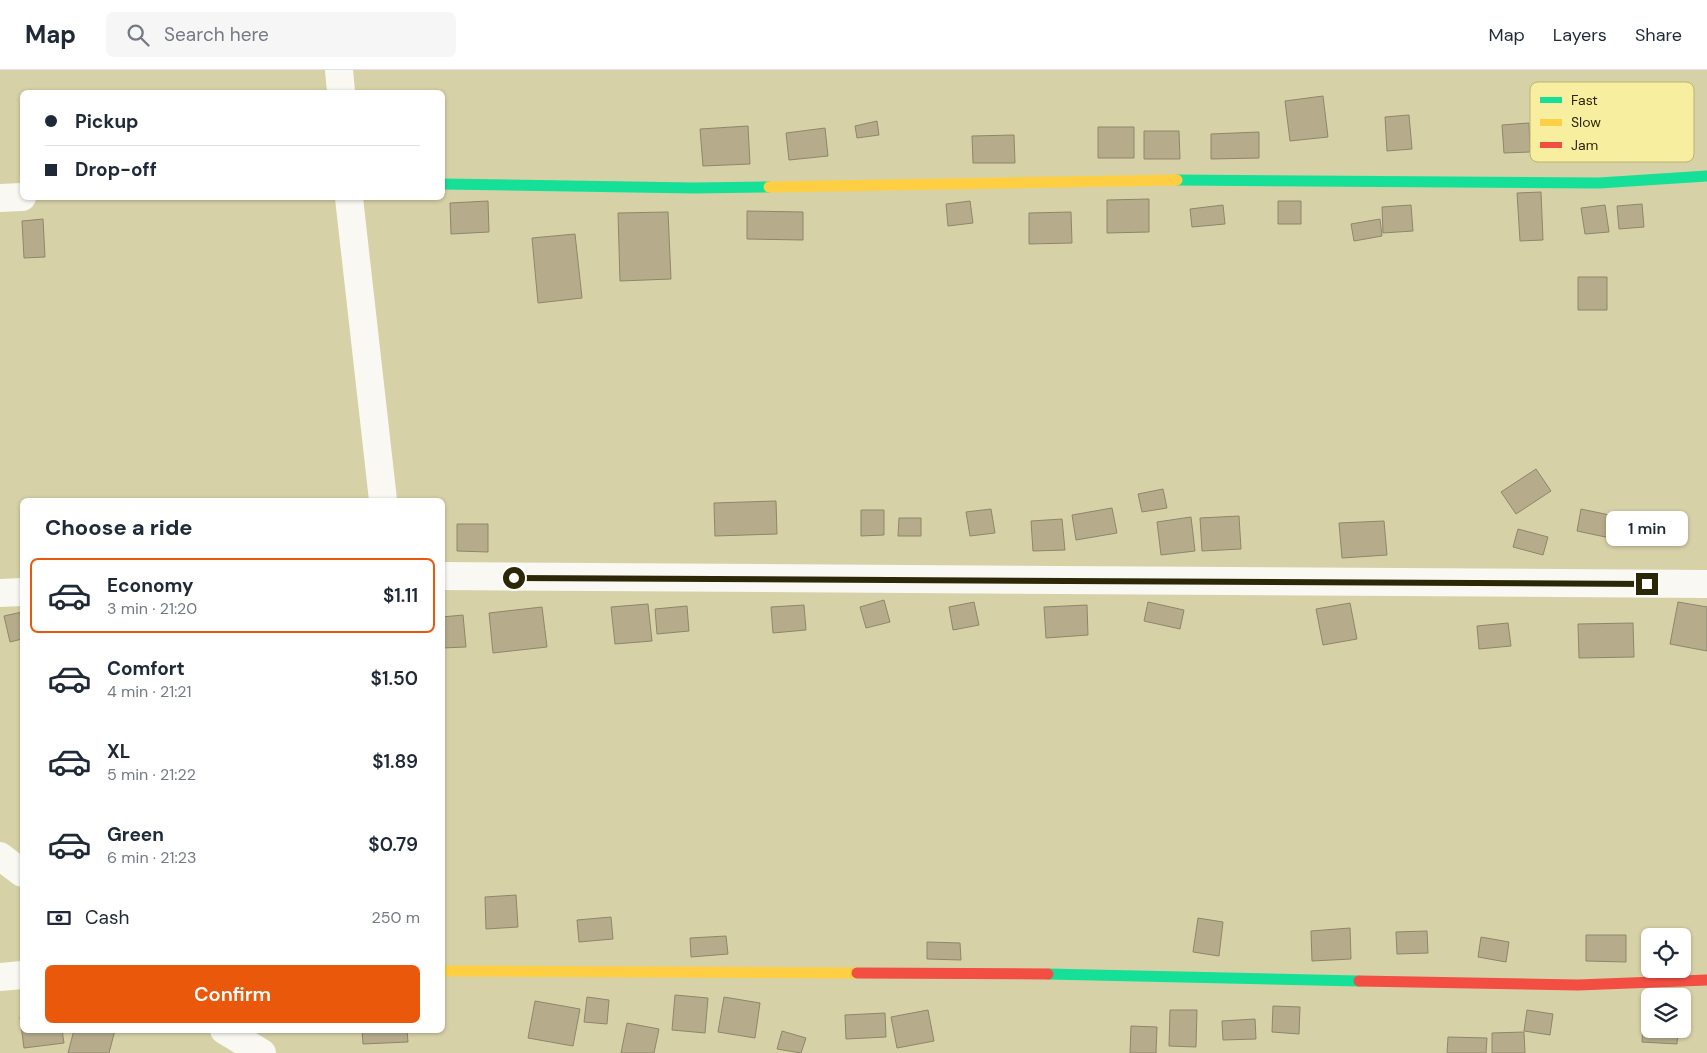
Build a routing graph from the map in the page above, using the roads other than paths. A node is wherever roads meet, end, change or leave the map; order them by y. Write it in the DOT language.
graph roads {
  1 [pos="339,70"];
  2 [pos="341,90"];
  3 [pos="1707,176"];
  4 [pos="445,184"];
  5 [pos="20,197"];
  6 [pos="0,198"];
  7 [pos="349,200"];
  8 [pos="383,498"];
  9 [pos="445,576"];
  10 [pos="1707,584"];
  11 [pos="20,592"];
  12 [pos="0,593"];
  13 [pos="0,856"];
  14 [pos="20,872"];
  15 [pos="445,971"];
  16 [pos="20,975"];
  17 [pos="0,977"];
  18 [pos="1707,980"];
  19 [pos="229,1033"];
  20 [pos="262,1053"];
  1 -- 2 [label="street"];
  3 -- 4 [label="street"];
  5 -- 6 [label="street"];
  7 -- 8 [label="street"];
  9 -- 10 [label="street"];
  11 -- 12 [label="street"];
  13 -- 14 [label="street"];
  15 -- 18 [label="street"];
  16 -- 17 [label="street"];
  19 -- 20 [label="street"];
}
